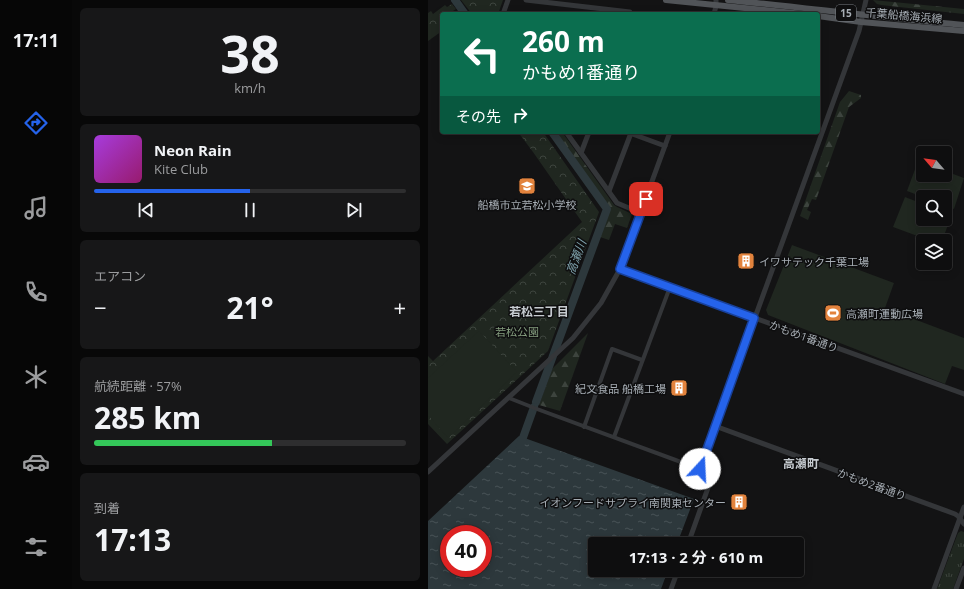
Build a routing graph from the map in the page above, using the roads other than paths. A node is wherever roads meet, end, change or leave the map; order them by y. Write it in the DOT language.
graph roads {
  1 [pos="508,0"];
  2 [pos="526,0"];
  3 [pos="666,0"];
  4 [pos="728,0"];
  5 [pos="866,0"];
  6 [pos="717,2"];
  7 [pos="503,12"];
  8 [pos="630,12"];
  9 [pos="714,12"];
  10 [pos="789,12"];
  11 [pos="820,16"];
  12 [pos="862,19"];
  13 [pos="964,25"];
  14 [pos="964,31"];
  15 [pos="567,134"];
  16 [pos="588,134"];
  17 [pos="629,134"];
  18 [pos="632,134"];
  19 [pos="669,134"];
  20 [pos="665,146"];
  21 [pos="581,153"];
  22 [pos="609,191"];
  23 [pos="641,213"];
  24 [pos="620,269"];
  25 [pos="670,287"];
  26 [pos="754,318"];
  27 [pos="642,360"];
  28 [pos="964,394"];
  29 [pos="509,398"];
  30 [pos="715,426"];
  31 [pos="584,427"];
  32 [pos="614,437"];
  33 [pos="700,469"];
  34 [pos="428,472"];
  35 [pos="964,507"];
  36 [pos="960,518"];
  37 [pos="964,524"];
  38 [pos="690,537"];
  39 [pos="964,568"];
  40 [pos="676,577"];
  41 [pos="672,588"];
  42 [pos="678,589"];
  43 [pos="934,589"];
  44 [pos="956,589"];
  1 -- 7 [label="street"];
  2 -- 8 [label="street"];
  3 -- 6 [label="main road"];
  4 -- 12 [label="main road, 千葉船橋海浜線 / 15"];
  5 -- 12 [label="street"];
  6 -- 9 [label="street"];
  6 -- 10 [label="main road"];
  11 -- 12 [label="main road, 千葉船橋海浜線 / 15"];
  12 -- 13 [label="main road, 千葉船橋海浜線 / 15"];
  12 -- 14 [label="main road, 千葉船橋海浜線 / 15"];
  12 -- 26 [label="street"];
  15 -- 21 [label="street"];
  16 -- 21 [label="street"];
  17 -- 22 [label="street"];
  18 -- 20 [label="street"];
  19 -- 20 [label="street"];
  20 -- 23 [label="street"];
  21 -- 22 [label="street"];
  22 -- 23 [label="street"];
  23 -- 24 [label="street"];
  24 -- 25 [label="street, かもめ1番通り"];
  24 -- 29 [label="street"];
  25 -- 26 [label="street, かもめ1番通り"];
  25 -- 27 [label="street"];
  26 -- 28 [label="street, かもめ1番通り"];
  26 -- 30 [label="street"];
  27 -- 31 [label="street"];
  27 -- 32 [label="street"];
  29 -- 31 [label="street"];
  29 -- 34 [label="street"];
  30 -- 33 [label="street"];
  30 -- 36 [label="street, かもめ2番通り"];
  31 -- 32 [label="street"];
  32 -- 33 [label="street"];
  33 -- 38 [label="street"];
  35 -- 36 [label="street"];
  36 -- 37 [label="street"];
  36 -- 43 [label="street"];
  39 -- 44 [label="street"];
  40 -- 41 [label="street"];
  41 -- 42 [label="street"];
}
